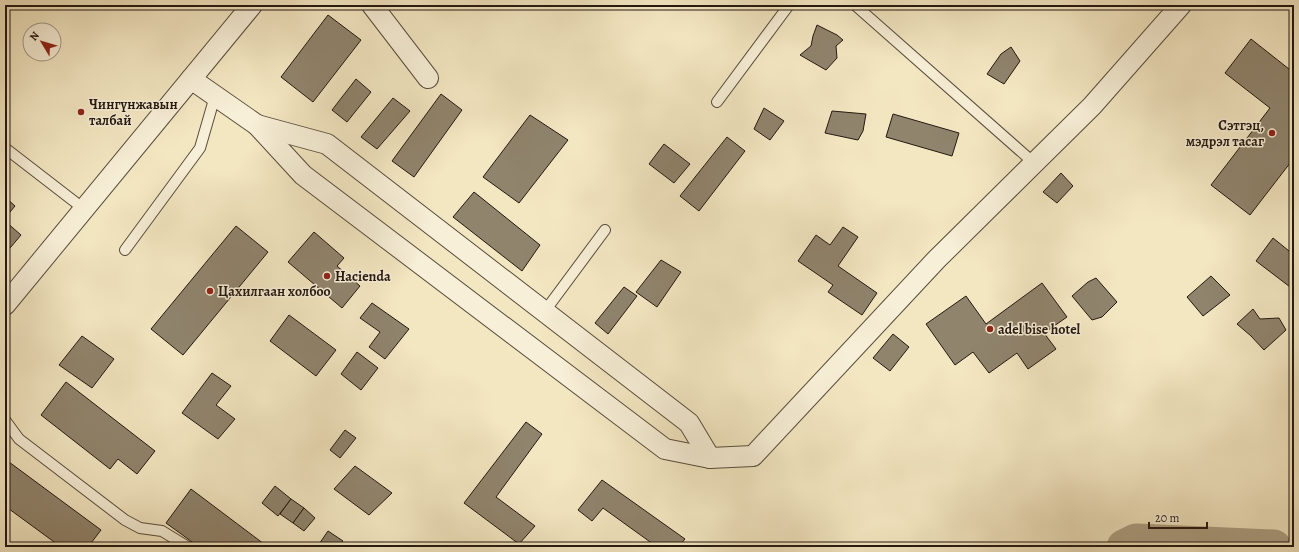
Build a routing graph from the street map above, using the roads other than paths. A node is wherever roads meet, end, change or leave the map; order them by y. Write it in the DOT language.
graph roads {
  1 [pos="252,5"];
  2 [pos="372,5"];
  3 [pos="789,5"];
  4 [pos="854,5"];
  5 [pos="1181,5"];
  6 [pos="428,78"];
  7 [pos="191,79"];
  8 [pos="215,96"];
  9 [pos="717,102"];
  10 [pos="257,126"];
  11 [pos="5,148"];
  12 [pos="1034,163"];
  13 [pos="84,209"];
  14 [pos="605,230"];
  15 [pos="125,250"];
  16 [pos="5,305"];
  17 [pos="545,311"];
  18 [pos="5,420"];
  19 [pos="710,458"];
  20 [pos="188,547"];
  1 -- 7 [label="street"];
  2 -- 6 [label="street"];
  3 -- 9 [label="lane"];
  4 -- 12 [label="lane"];
  5 -- 12 [label="street"];
  7 -- 8 [label="street"];
  7 -- 13 [label="street"];
  8 -- 10 [label="street"];
  8 -- 15 [label="lane"];
  10 -- 17 [label="street"];
  10 -- 19 [label="street"];
  11 -- 13 [label="lane"];
  12 -- 19 [label="street"];
  13 -- 16 [label="street"];
  14 -- 17 [label="lane"];
  17 -- 19 [label="street"];
  18 -- 20 [label="lane"];
}
